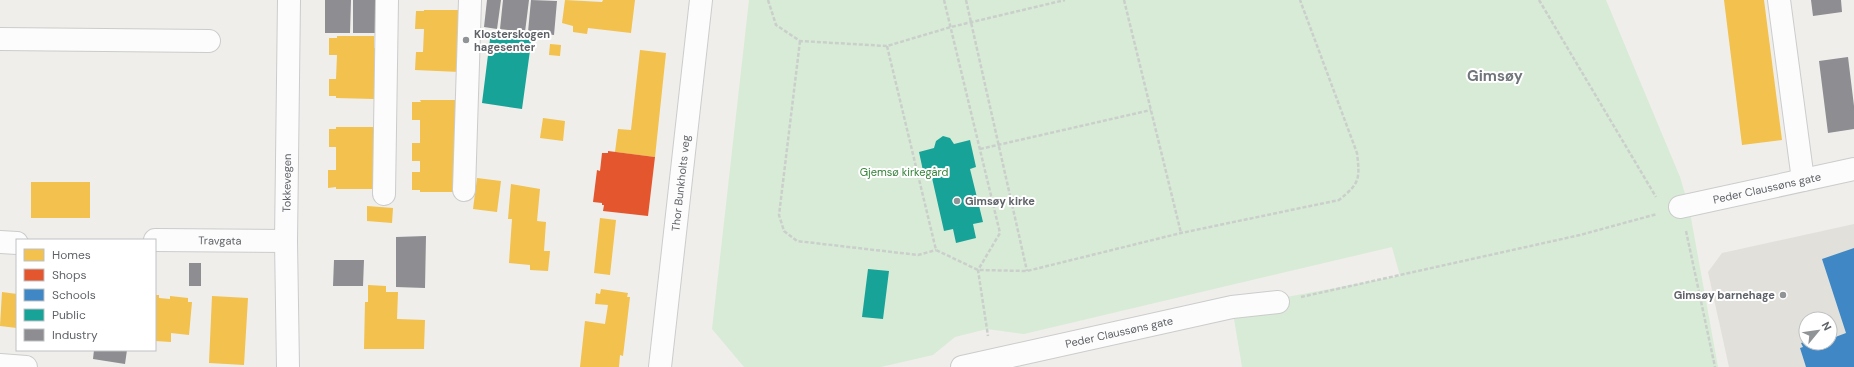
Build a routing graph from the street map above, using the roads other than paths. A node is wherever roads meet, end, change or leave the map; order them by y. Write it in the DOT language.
graph roads {
  1 [pos="289,0"];
  2 [pos="387,0"];
  3 [pos="470,0"];
  4 [pos="701,0"];
  5 [pos="1779,0"];
  6 [pos="0,39"];
  7 [pos="209,41"];
  8 [pos="1854,169"];
  9 [pos="1803,180"];
  10 [pos="464,190"];
  11 [pos="384,194"];
  12 [pos="1673,209"];
  13 [pos="156,240"];
  14 [pos="286,241"];
  15 [pos="0,242"];
  16 [pos="16,243"];
  17 [pos="1278,302"];
  18 [pos="994,363"];
  19 [pos="0,365"];
  20 [pos="26,367"];
  21 [pos="288,367"];
  22 [pos="660,367"];
  23 [pos="962,367"];
  1 -- 14 [label="street, Tokkevegen"];
  2 -- 11 [label="street"];
  3 -- 10 [label="street"];
  4 -- 22 [label="street, Thor Bunkholts veg"];
  5 -- 9 [label="street"];
  6 -- 7 [label="street"];
  8 -- 9 [label="street, Peder Claussøns gate"];
  9 -- 12 [label="street, Peder Claussøns gate"];
  13 -- 14 [label="street, Travgata"];
  14 -- 21 [label="street, Tokkevegen"];
  15 -- 16 [label="street"];
  17 -- 18 [label="street, Peder Claussøns gate"];
  18 -- 23 [label="street, Peder Claussøns gate"];
  19 -- 20 [label="street"];
}
